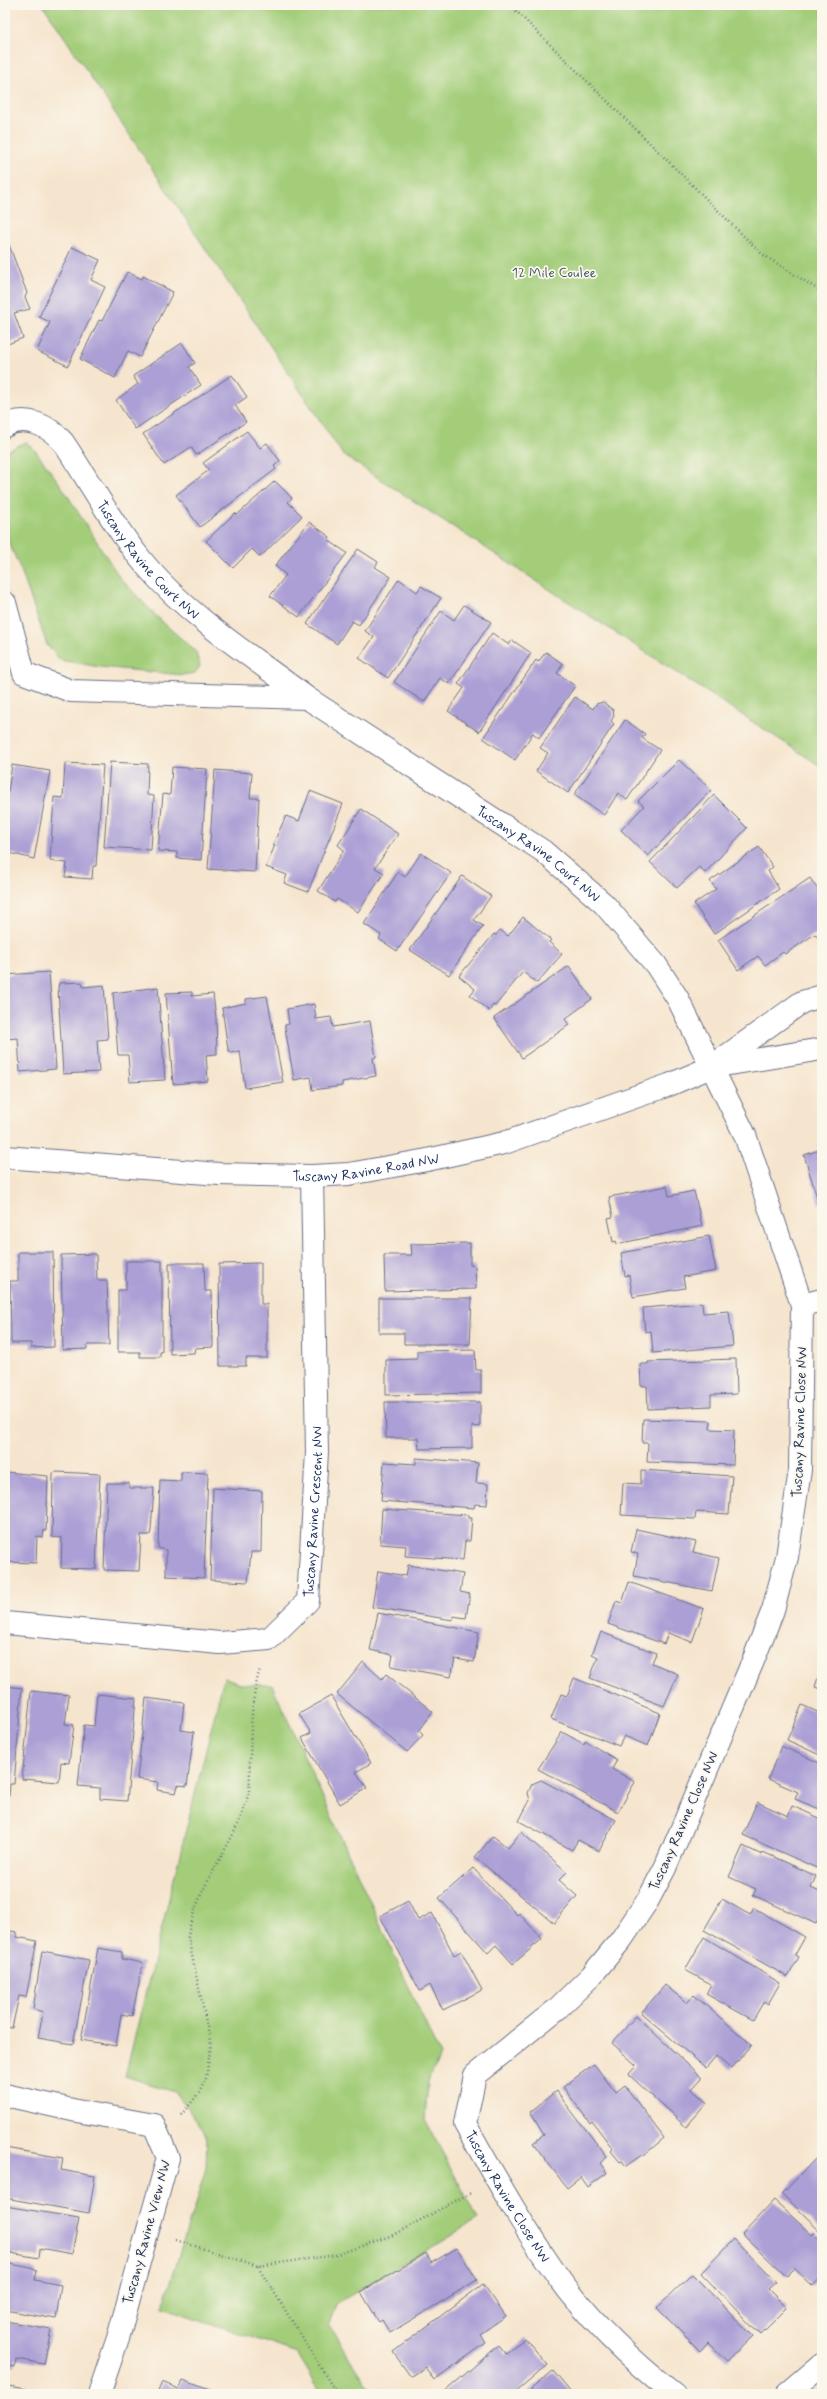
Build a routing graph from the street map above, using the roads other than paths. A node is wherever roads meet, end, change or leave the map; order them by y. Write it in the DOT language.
graph roads {
  1 [pos="5,426"];
  2 [pos="5,603"];
  3 [pos="307,698"];
  4 [pos="822,996"];
  5 [pos="822,1049"];
  6 [pos="711,1067"];
  7 [pos="5,1157"];
  8 [pos="312,1176"];
  9 [pos="812,1302"];
  10 [pos="5,1623"];
  11 [pos="5,2095"];
  12 [pos="822,2364"];
  13 [pos="99,2394"];
  14 [pos="674,2394"];
  15 [pos="787,2394"];
  1 -- 3 [label="street, Tuscany Ravine Court NW"];
  2 -- 3 [label="street"];
  3 -- 6 [label="street, Tuscany Ravine Court NW"];
  4 -- 6 [label="street, Tuscany Ravine Road NW"];
  5 -- 6 [label="street, Tuscany Ravine Road NW"];
  6 -- 8 [label="street, Tuscany Ravine Road NW"];
  6 -- 9 [label="street, Tuscany Ravine Close NW"];
  7 -- 8 [label="street, Tuscany Ravine Road NW"];
  8 -- 10 [label="street, Tuscany Ravine Crescent NW"];
  9 -- 14 [label="street, Tuscany Ravine Close NW"];
  11 -- 13 [label="street, Tuscany Ravine View NW"];
  12 -- 15 [label="street"];
}
